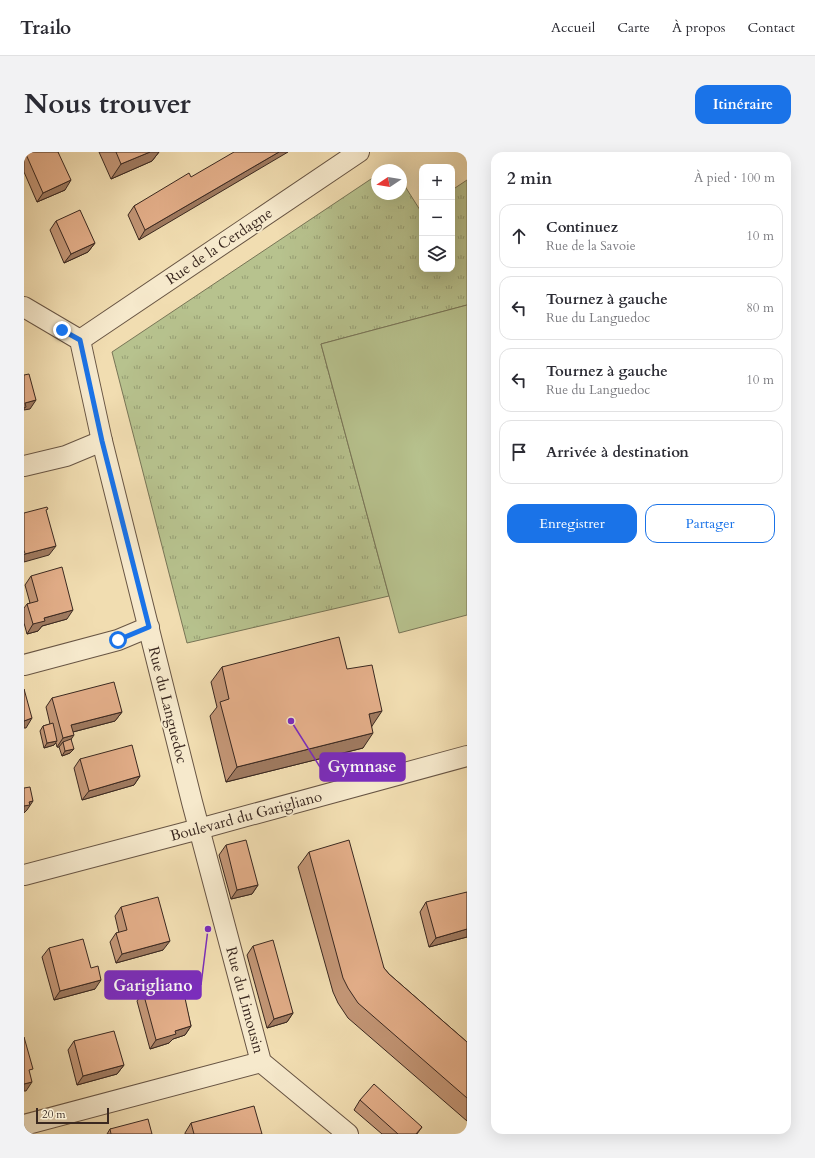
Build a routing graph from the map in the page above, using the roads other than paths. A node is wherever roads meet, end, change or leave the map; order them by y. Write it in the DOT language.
graph roads {
  1 [pos="359,152"];
  2 [pos="24,307"];
  3 [pos="80,340"];
  4 [pos="102,441"];
  5 [pos="24,466"];
  6 [pos="149,627"];
  7 [pos="24,665"];
  8 [pos="467,756"];
  9 [pos="199,829"];
  10 [pos="24,875"];
  11 [pos="262,1062"];
  12 [pos="24,1125"];
  13 [pos="348,1134"];
  1 -- 3 [label="street, Rue de la Cerdagne"];
  2 -- 3 [label="street"];
  3 -- 4 [label="street, Rue du Languedoc"];
  4 -- 5 [label="street"];
  4 -- 6 [label="street, Rue du Languedoc"];
  6 -- 7 [label="street"];
  6 -- 9 [label="street, Rue du Languedoc"];
  8 -- 9 [label="street, Boulevard du Garigliano"];
  9 -- 10 [label="street, Boulevard du Garigliano"];
  9 -- 11 [label="street, Rue du Limousin"];
  11 -- 12 [label="street"];
  11 -- 13 [label="street, Rue du Limousin"];
}
